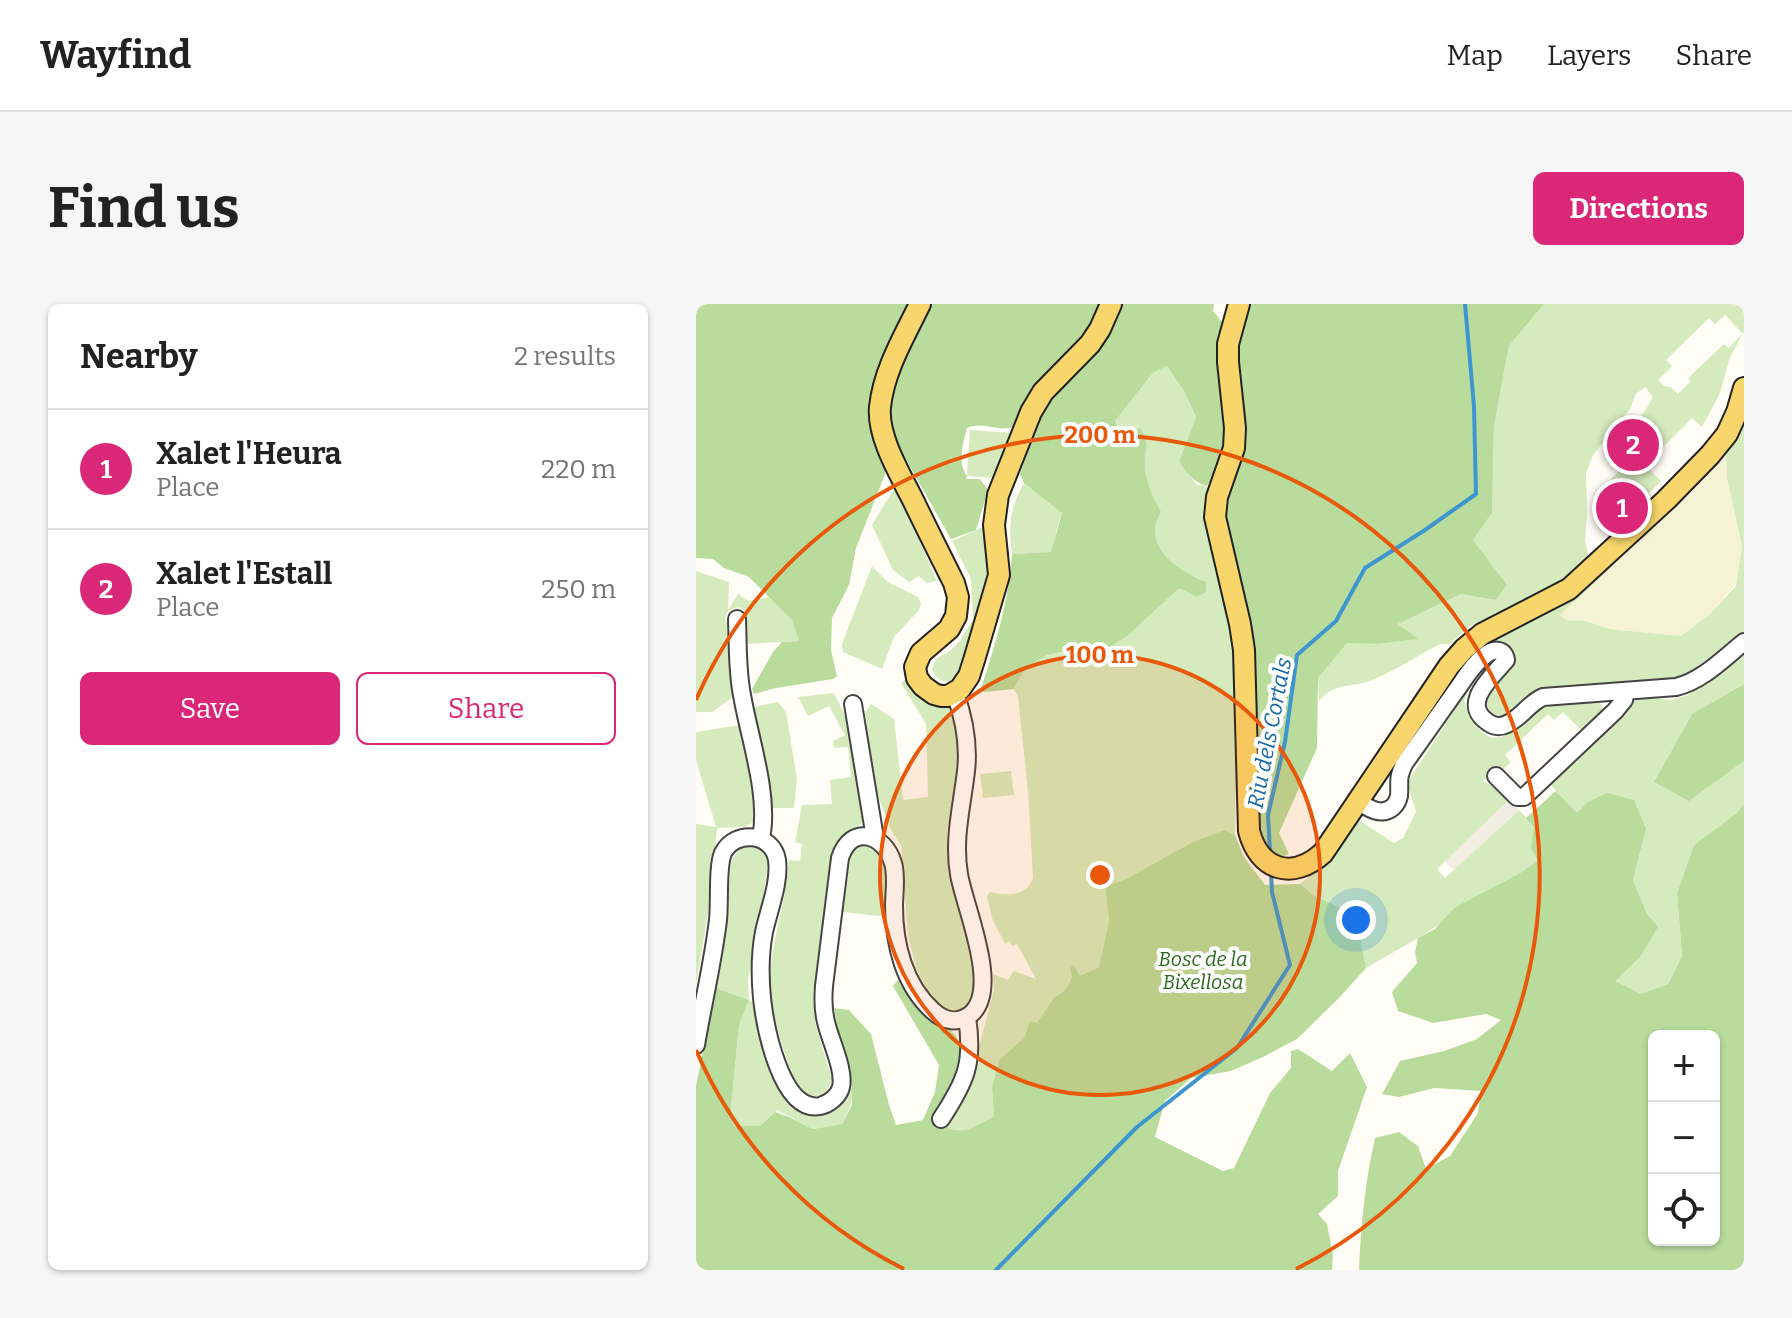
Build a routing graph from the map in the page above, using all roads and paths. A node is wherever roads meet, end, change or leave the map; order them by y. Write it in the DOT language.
graph roads {
  1 [pos="920,304"];
  2 [pos="1111,304"];
  3 [pos="1234,307"];
  4 [pos="1744,388"];
  5 [pos="737,619"];
  6 [pos="1744,642"];
  7 [pos="1626,691"];
  8 [pos="955,693"];
  9 [pos="853,704"];
  10 [pos="1496,776"];
  11 [pos="1358,801"];
  12 [pos="761,838"];
  13 [pos="875,838"];
  14 [pos="967,1017"];
  15 [pos="696,1045"];
  16 [pos="941,1119"];
  1 -- 8 [label="main road"];
  2 -- 8 [label="main road"];
  3 -- 11 [label="main road"];
  4 -- 11 [label="main road"];
  5 -- 12 [label="street"];
  6 -- 7 [label="street"];
  7 -- 10 [label="street"];
  7 -- 11 [label="street"];
  8 -- 14 [label="street"];
  9 -- 13 [label="street"];
  12 -- 13 [label="street"];
  12 -- 15 [label="street"];
  13 -- 14 [label="street"];
  14 -- 16 [label="street"];
}
